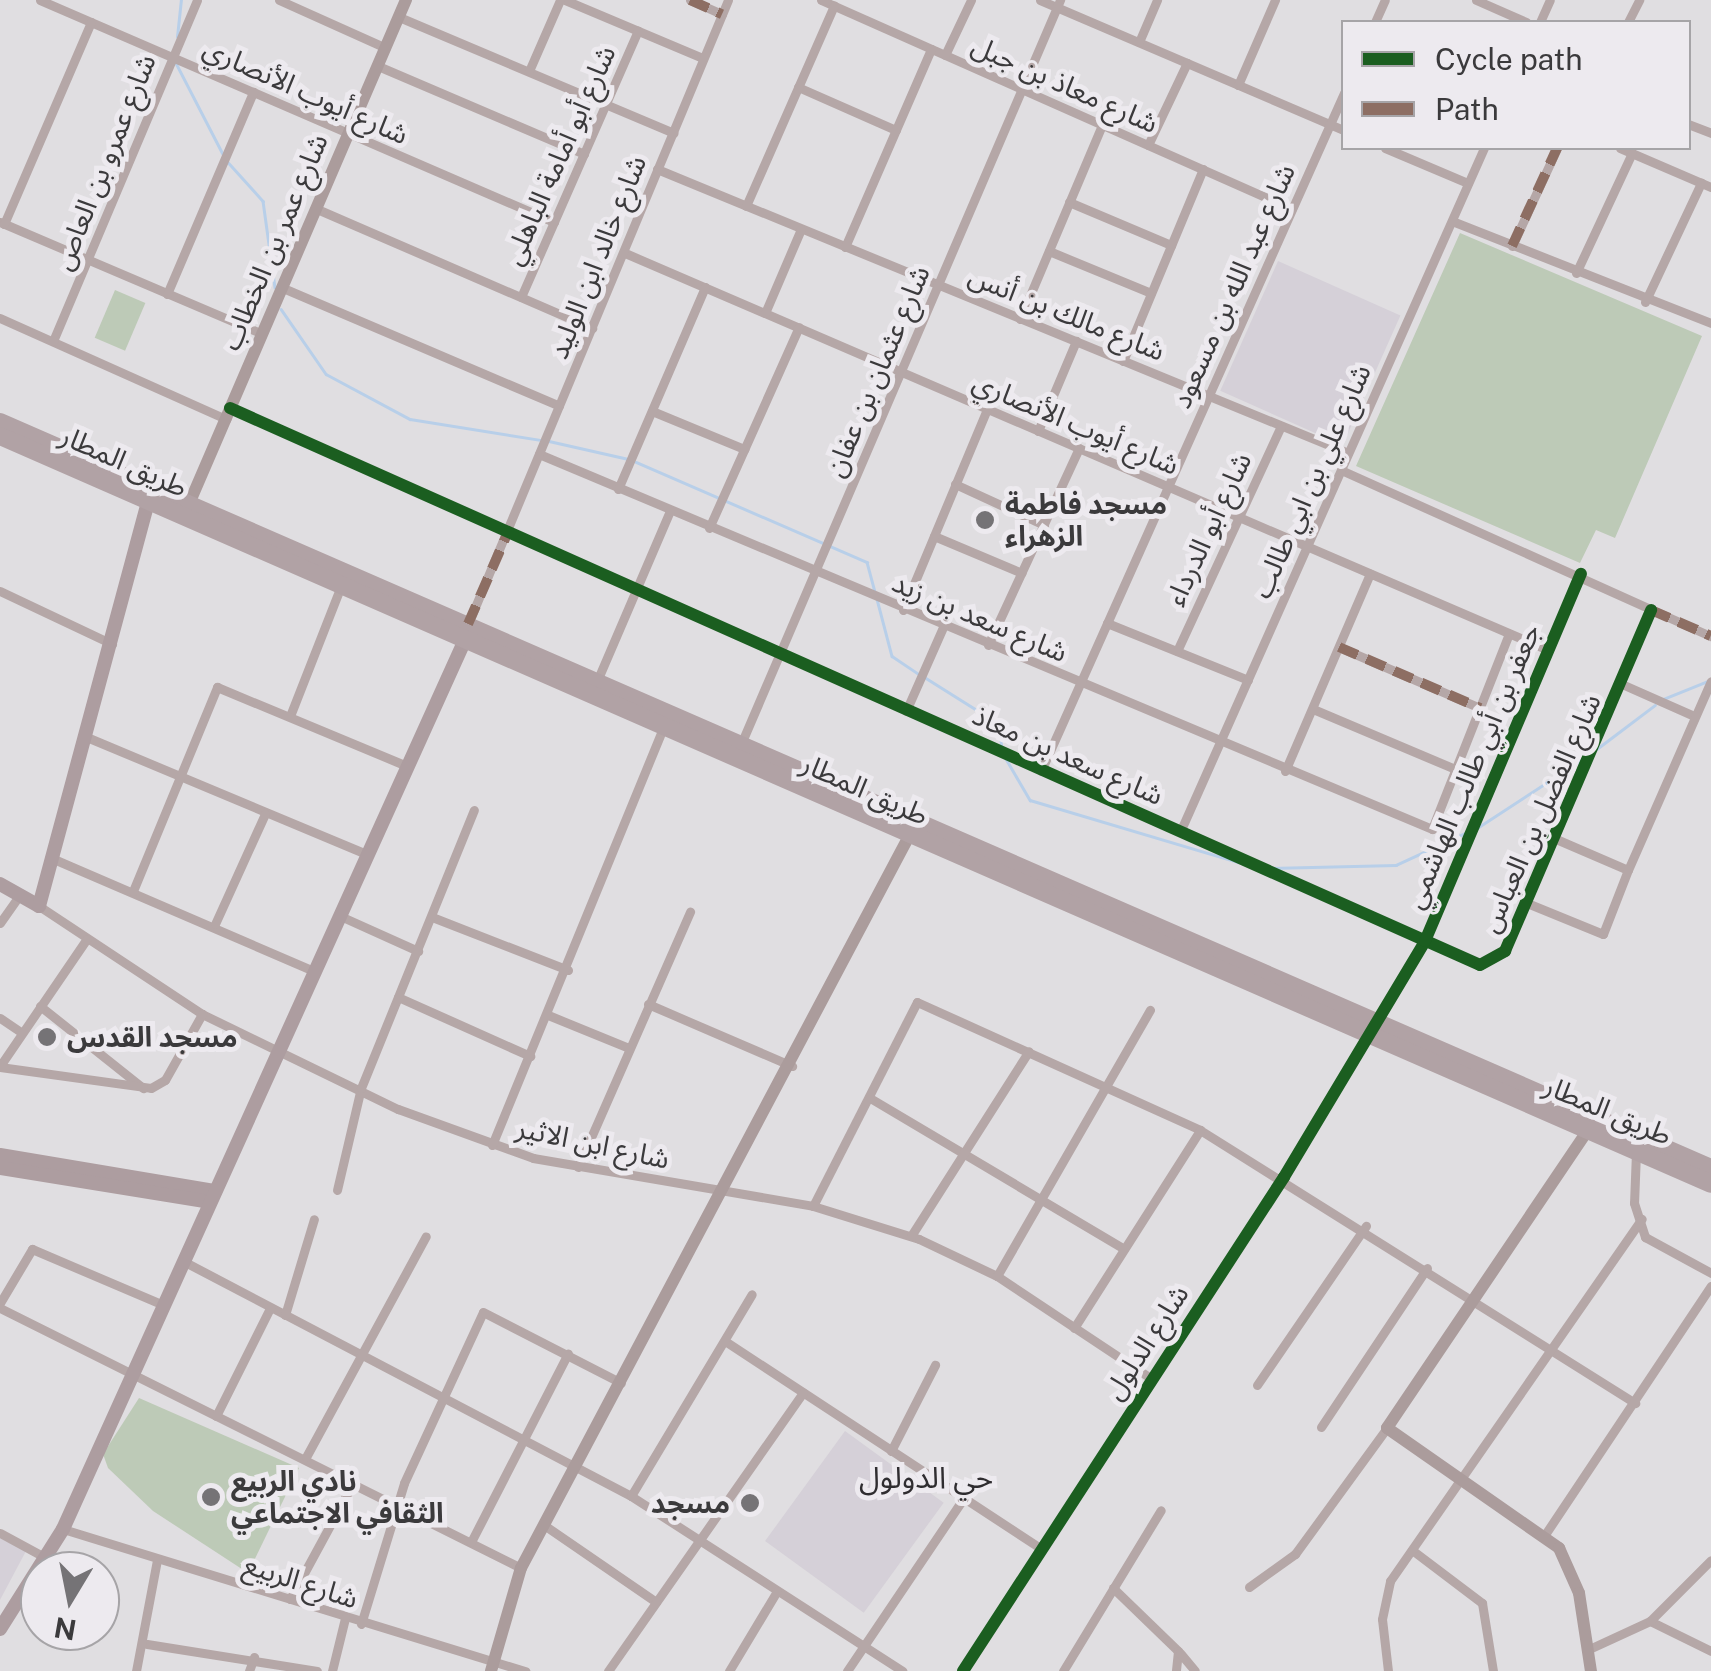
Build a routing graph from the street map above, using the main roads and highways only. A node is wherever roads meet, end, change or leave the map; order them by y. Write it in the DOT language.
graph roads {
  1 [pos="0,422"];
  2 [pos="0,436"];
  3 [pos="148,501"];
  4 [pos="177,503"];
  5 [pos="468,633"];
  6 [pos="738,753"];
  7 [pos="0,884"];
  8 [pos="1367,1031"];
  9 [pos="1592,1125"];
  10 [pos="0,1155"];
  11 [pos="1677,1161"];
  12 [pos="0,1168"];
  13 [pos="1711,1168"];
  14 [pos="1711,1184"];
  15 [pos="212,1197"];
  16 [pos="0,1629"];
  1 -- 4 [label="highway, طريق المطار"];
  2 -- 3 [label="highway, طريق المطار"];
  3 -- 4 [label="highway, طريق المطار"];
  3 -- 7 [label="main road"];
  4 -- 5 [label="highway, طريق المطار"];
  4 -- 5 [label="highway, طريق المطار"];
  5 -- 6 [label="highway, طريق المطار"];
  5 -- 6 [label="highway, طريق المطار"];
  5 -- 15 [label="main road"];
  6 -- 8 [label="highway, طريق المطار"];
  6 -- 8 [label="highway, طريق المطار"];
  8 -- 9 [label="highway, طريق المطار"];
  9 -- 11 [label="highway, طريق المطار"];
  9 -- 11 [label="highway, طريق المطار"];
  10 -- 15 [label="main road"];
  11 -- 13 [label="highway, طريق المطار"];
  11 -- 14 [label="highway, طريق المطار"];
  12 -- 15 [label="main road"];
  15 -- 16 [label="main road"];
}
